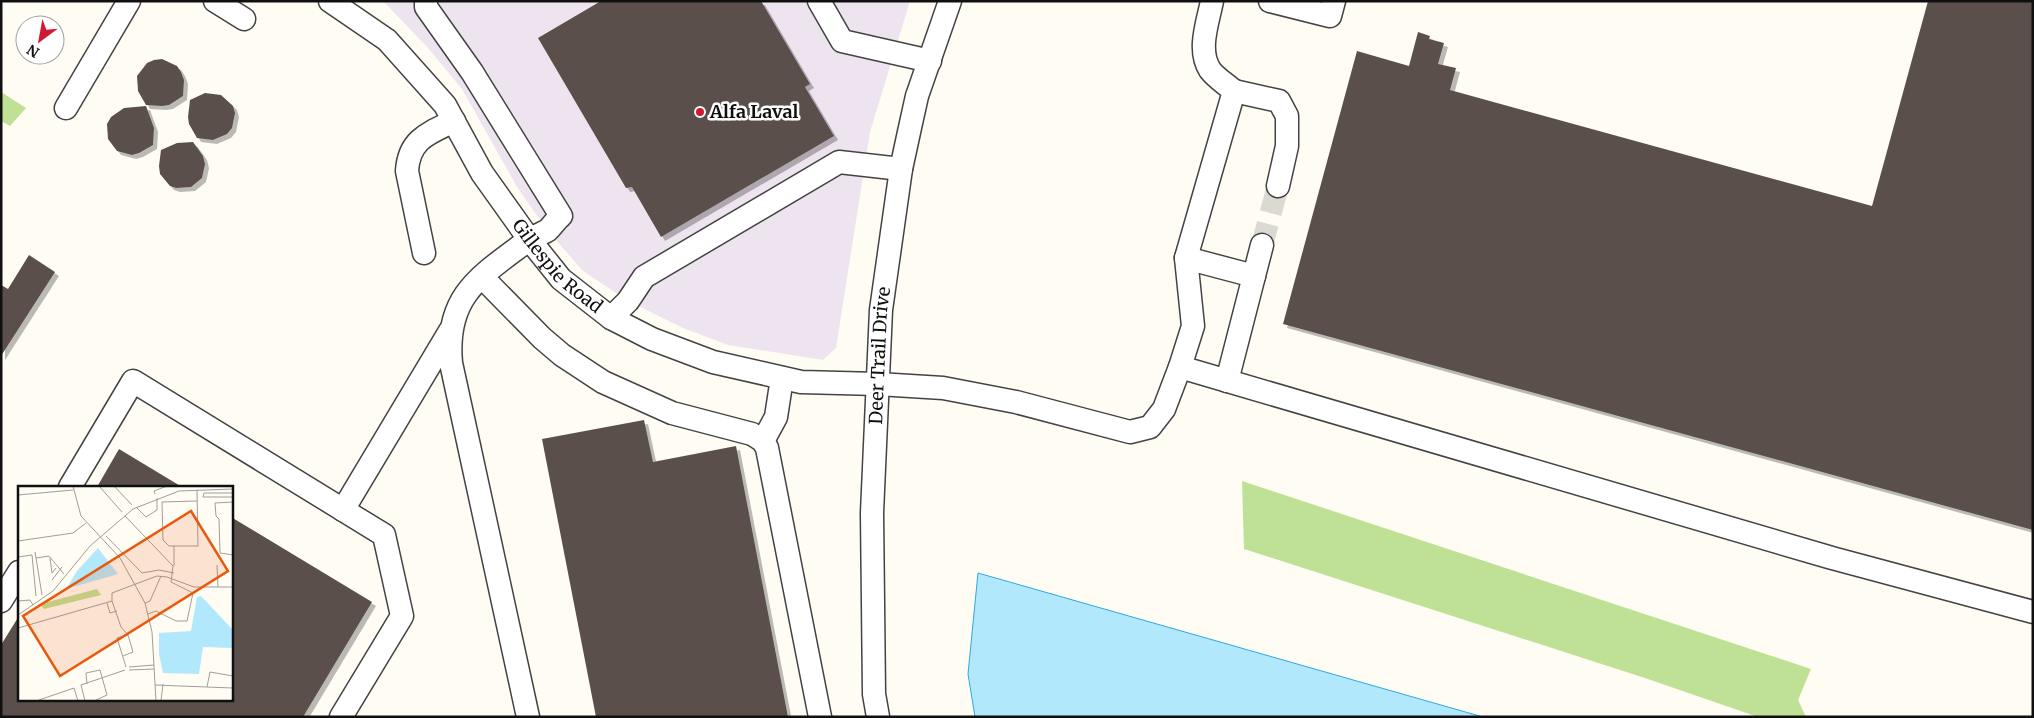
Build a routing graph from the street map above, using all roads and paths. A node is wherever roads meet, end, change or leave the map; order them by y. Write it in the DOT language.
graph roads {
  1 [pos="129,1"];
  2 [pos="214,1"];
  3 [pos="330,1"];
  4 [pos="426,1"];
  5 [pos="819,1"];
  6 [pos="950,1"];
  7 [pos="1212,1"];
  8 [pos="1270,1"];
  9 [pos="1334,1"];
  10 [pos="244,19"];
  11 [pos="930,61"];
  12 [pos="1234,90"];
  13 [pos="66,108"];
  14 [pos="454,121"];
  15 [pos="901,169"];
  16 [pos="1278,186"];
  17 [pos="538,235"];
  18 [pos="1262,245"];
  19 [pos="424,254"];
  20 [pos="1186,258"];
  21 [pos="1254,276"];
  22 [pos="482,278"];
  23 [pos="611,318"];
  24 [pos="452,328"];
  25 [pos="1180,368"];
  26 [pos="782,378"];
  27 [pos="1227,381"];
  28 [pos="878,384"];
  29 [pos="763,442"];
  30 [pos="71,486"];
  31 [pos="343,510"];
  32 [pos="18,574"];
  33 [pos="1,601"];
  34 [pos="2033,612"];
  35 [pos="341,717"];
  36 [pos="528,717"];
  37 [pos="820,717"];
  38 [pos="878,717"];
  1 -- 13 [label="street"];
  2 -- 10 [label="street"];
  3 -- 14 [label="street, Gillespie Road"];
  4 -- 17 [label="street"];
  5 -- 11 [label="street"];
  6 -- 11 [label="street, Deer Trail Drive"];
  7 -- 12 [label="street"];
  8 -- 9 [label="street"];
  11 -- 15 [label="street, Deer Trail Drive"];
  12 -- 16 [label="street"];
  12 -- 20 [label="street"];
  14 -- 17 [label="street, Gillespie Road"];
  14 -- 19 [label="street"];
  15 -- 23 [label="street"];
  15 -- 28 [label="street, Deer Trail Drive"];
  17 -- 22 [label="street"];
  17 -- 23 [label="street, Gillespie Road"];
  18 -- 21 [label="street"];
  20 -- 21 [label="street"];
  20 -- 25 [label="street, Gillespie Road"];
  21 -- 27 [label="street"];
  22 -- 24 [label="street"];
  22 -- 29 [label="street"];
  23 -- 26 [label="street, Gillespie Road"];
  24 -- 31 [label="street"];
  24 -- 36 [label="street"];
  25 -- 27 [label="street"];
  25 -- 28 [label="street, Gillespie Road"];
  26 -- 28 [label="street, Gillespie Road"];
  26 -- 29 [label="street"];
  27 -- 34 [label="street"];
  28 -- 38 [label="street, Deer Trail Drive"];
  29 -- 37 [label="street"];
  30 -- 31 [label="street"];
  31 -- 35 [label="street"];
  32 -- 33 [label="street"];
}
